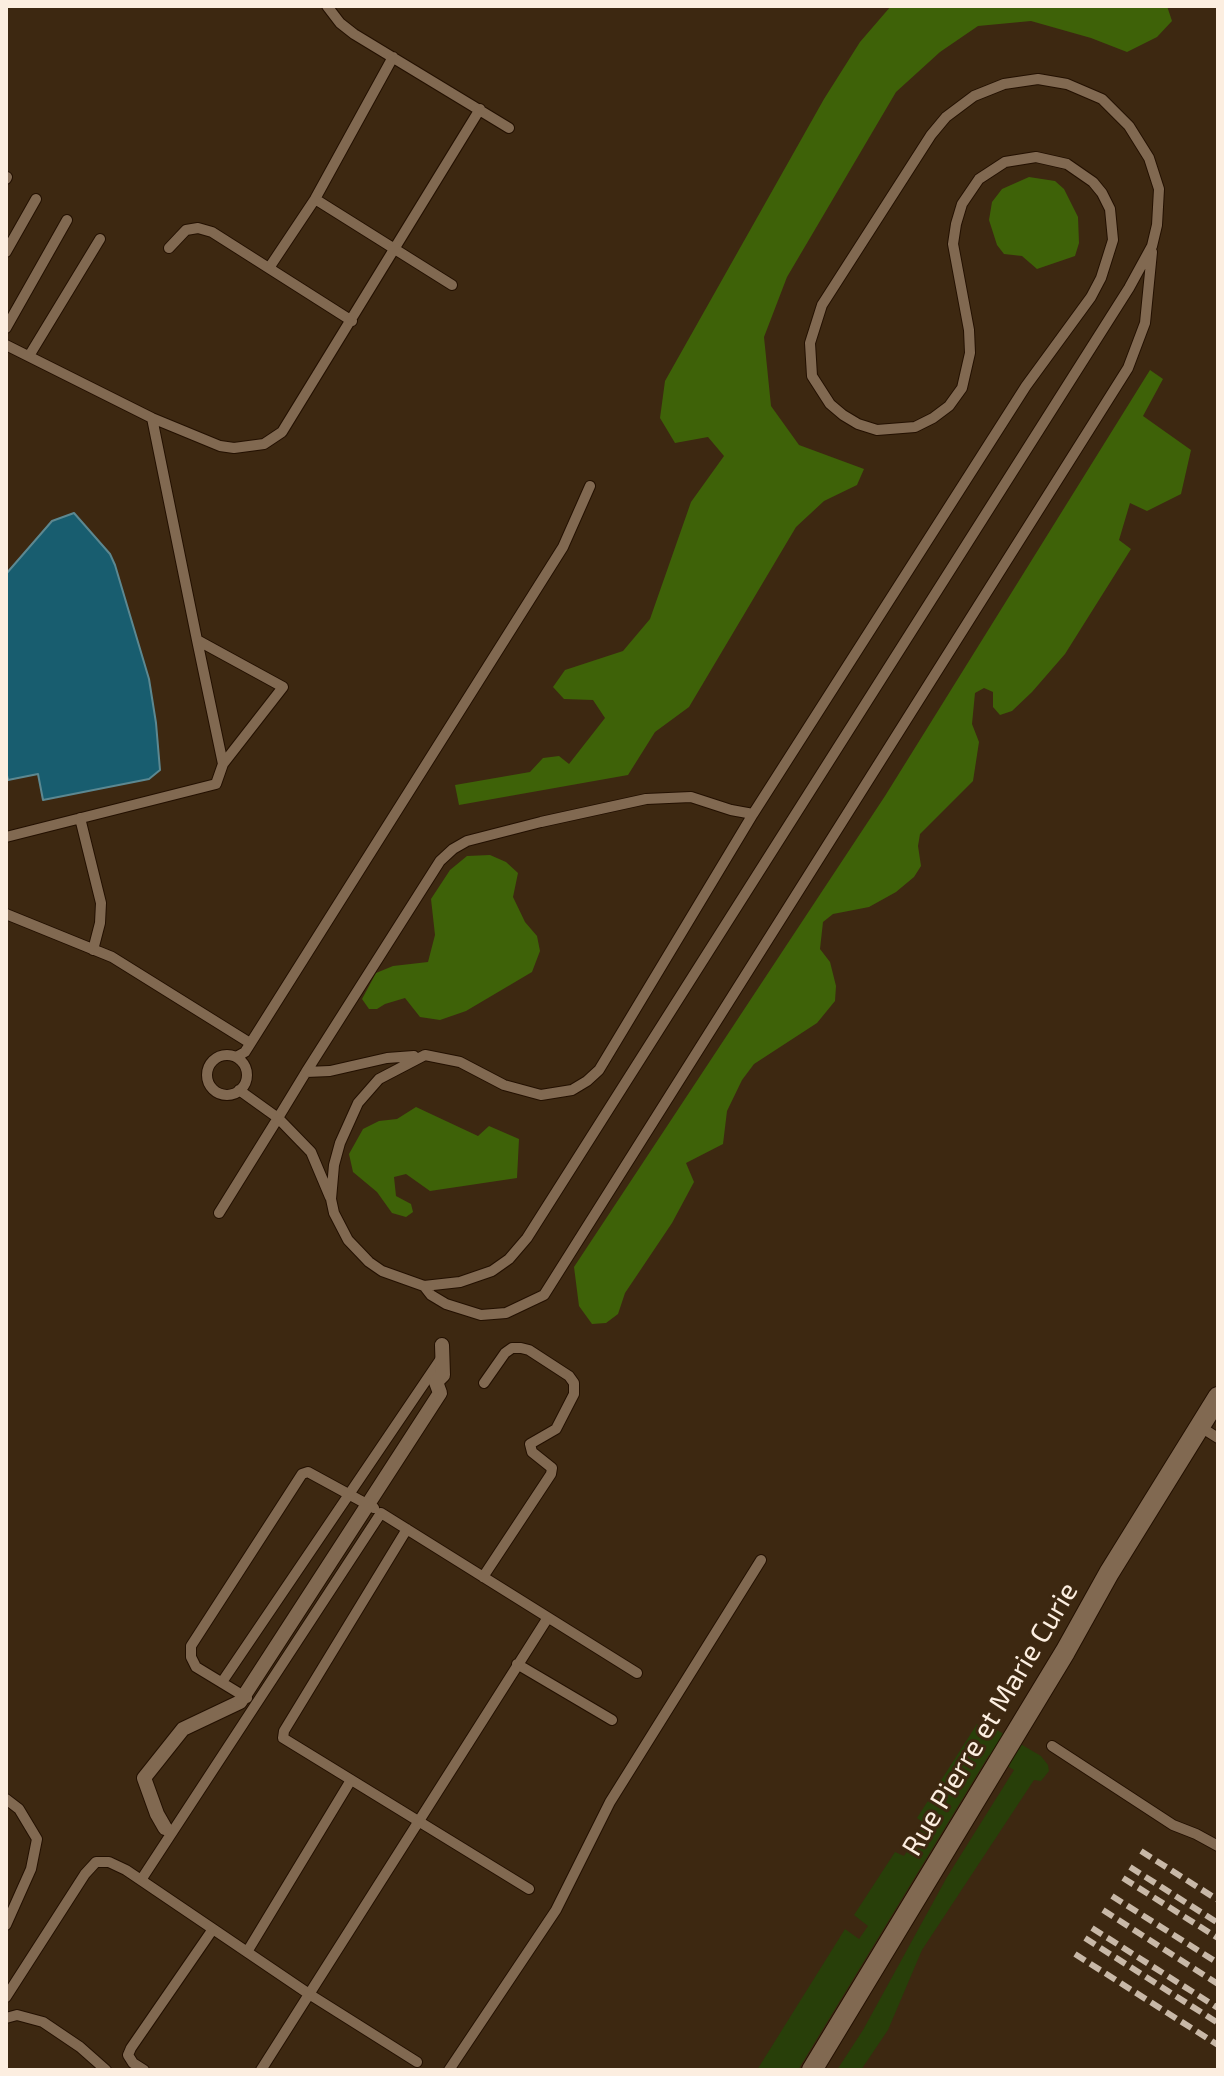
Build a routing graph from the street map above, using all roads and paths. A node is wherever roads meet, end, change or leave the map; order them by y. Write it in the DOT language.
graph roads {
  1 [pos="327,6"];
  2 [pos="393,57"];
  3 [pos="480,109"];
  4 [pos="509,128"];
  5 [pos="36,199"];
  6 [pos="315,199"];
  7 [pos="67,220"];
  8 [pos="100,239"];
  9 [pos="1152,246"];
  10 [pos="169,248"];
  11 [pos="396,250"];
  12 [pos="6,252"];
  13 [pos="269,268"];
  14 [pos="452,285"];
  15 [pos="352,321"];
  16 [pos="6,328"];
  17 [pos="6,345"];
  18 [pos="29,356"];
  19 [pos="152,418"];
  20 [pos="590,486"];
  21 [pos="197,640"];
  22 [pos="223,764"];
  23 [pos="753,814"];
  24 [pos="80,818"];
  25 [pos="6,837"];
  26 [pos="6,914"];
  27 [pos="93,950"];
  28 [pos="250,1043"];
  29 [pos="425,1055"];
  30 [pos="236,1057"];
  31 [pos="306,1072"];
  32 [pos="239,1090"];
  33 [pos="278,1118"];
  34 [pos="331,1199"];
  35 [pos="219,1213"];
  36 [pos="424,1286"];
  37 [pos="442,1351"];
  38 [pos="484,1383"];
  39 [pos="1218,1397"];
  40 [pos="1199,1426"];
  41 [pos="1218,1438"];
  42 [pos="348,1494"];
  43 [pos="368,1504"];
  44 [pos="381,1513"];
  45 [pos="407,1529"];
  46 [pos="761,1560"];
  47 [pos="483,1577"];
  48 [pos="547,1619"];
  49 [pos="517,1664"];
  50 [pos="637,1673"];
  51 [pos="222,1682"];
  52 [pos="250,1700"];
  53 [pos="612,1720"];
  54 [pos="1052,1746"];
  55 [pos="351,1780"];
  56 [pos="6,1799"];
  57 [pos="418,1820"];
  58 [pos="165,1828"];
  59 [pos="1218,1846"];
  60 [pos="141,1880"];
  61 [pos="529,1889"];
  62 [pos="6,1925"];
  63 [pos="213,1929"];
  64 [pos="247,1952"];
  65 [pos="309,1994"];
  66 [pos="6,1997"];
  67 [pos="6,2018"];
  68 [pos="417,2062"];
  69 [pos="106,2070"];
  70 [pos="144,2070"];
  71 [pos="261,2070"];
  72 [pos="449,2070"];
  73 [pos="812,2070"];
  1 -- 2 [label="lane"];
  2 -- 3 [label="lane"];
  2 -- 6 [label="lane"];
  3 -- 4 [label="lane"];
  3 -- 11 [label="lane"];
  5 -- 12 [label="lane"];
  6 -- 11 [label="lane"];
  6 -- 13 [label="lane"];
  7 -- 16 [label="lane"];
  8 -- 18 [label="lane"];
  9 -- 23 [label="lane"];
  9 -- 36 [label="lane"];
  9 -- 36 [label="lane"];
  10 -- 13 [label="lane"];
  11 -- 14 [label="lane"];
  11 -- 15 [label="lane"];
  13 -- 15 [label="lane"];
  15 -- 19 [label="lane"];
  17 -- 18 [label="lane"];
  18 -- 19 [label="lane"];
  19 -- 21 [label="lane"];
  20 -- 28 [label="lane"];
  21 -- 22 [label="lane"];
  21 -- 22 [label="lane"];
  22 -- 24 [label="lane"];
  23 -- 29 [label="lane"];
  23 -- 31 [label="lane"];
  24 -- 25 [label="lane"];
  24 -- 27 [label="lane"];
  26 -- 27 [label="lane"];
  27 -- 28 [label="lane"];
  28 -- 30 [label="lane"];
  29 -- 31 [label="lane"];
  29 -- 34 [label="lane"];
  30 -- 32 [label="lane"];
  30 -- 32 [label="lane"];
  31 -- 33 [label="lane"];
  32 -- 33 [label="lane"];
  33 -- 34 [label="lane"];
  33 -- 35 [label="lane"];
  34 -- 36 [label="lane"];
  37 -- 42 [label="lane"];
  37 -- 43 [label="street"];
  38 -- 47 [label="lane"];
  39 -- 40 [label="street, Rue Pierre et Marie Curie"];
  40 -- 41 [label="lane"];
  40 -- 73 [label="street, Rue Pierre et Marie Curie"];
  42 -- 43 [label="lane"];
  42 -- 51 [label="lane"];
  42 -- 51 [label="lane"];
  43 -- 44 [label="lane"];
  43 -- 52 [label="street"];
  44 -- 45 [label="lane"];
  44 -- 52 [label="lane"];
  45 -- 47 [label="lane"];
  45 -- 55 [label="lane"];
  46 -- 72 [label="lane"];
  47 -- 48 [label="lane"];
  48 -- 49 [label="lane"];
  48 -- 50 [label="lane"];
  49 -- 53 [label="lane"];
  49 -- 57 [label="lane"];
  51 -- 52 [label="lane"];
  52 -- 58 [label="street"];
  52 -- 60 [label="lane"];
  54 -- 59 [label="lane"];
  55 -- 57 [label="lane"];
  55 -- 64 [label="lane"];
  56 -- 62 [label="lane"];
  57 -- 61 [label="lane"];
  57 -- 65 [label="lane"];
  60 -- 63 [label="lane"];
  60 -- 66 [label="lane"];
  63 -- 64 [label="lane"];
  63 -- 70 [label="lane"];
  64 -- 65 [label="lane"];
  65 -- 68 [label="lane"];
  65 -- 71 [label="lane"];
  67 -- 69 [label="lane"];
}
